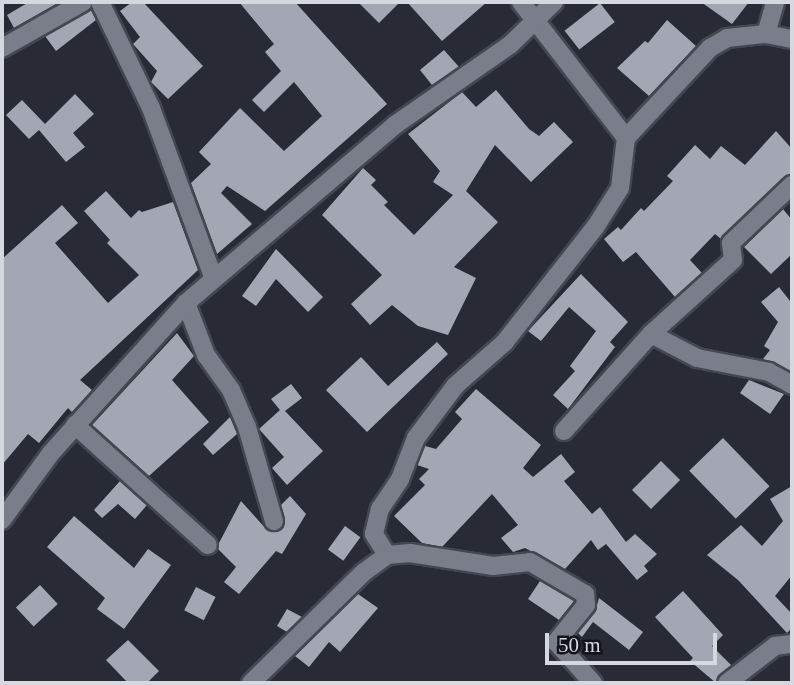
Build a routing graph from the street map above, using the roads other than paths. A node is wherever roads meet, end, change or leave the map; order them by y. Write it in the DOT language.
graph roads {
  1 [pos="83,2"];
  2 [pos="100,2"];
  3 [pos="521,2"];
  4 [pos="554,2"];
  5 [pos="775,2"];
  6 [pos="537,19"];
  7 [pos="766,34"];
  8 [pos="792,39"];
  9 [pos="2,48"];
  10 [pos="626,138"];
  11 [pos="792,185"];
  12 [pos="214,279"];
  13 [pos="186,303"];
  14 [pos="651,334"];
  15 [pos="792,385"];
  16 [pos="75,425"];
  17 [pos="564,431"];
  18 [pos="2,520"];
  19 [pos="274,521"];
  20 [pos="208,545"];
  21 [pos="387,555"];
  22 [pos="792,644"];
  23 [pos="251,683"];
  24 [pos="593,683"];
  25 [pos="727,683"];
  1 -- 9 [label="street"];
  2 -- 12 [label="street"];
  3 -- 6 [label="street"];
  4 -- 6 [label="street"];
  5 -- 7 [label="street"];
  6 -- 10 [label="street"];
  6 -- 12 [label="street"];
  7 -- 8 [label="street"];
  7 -- 10 [label="street"];
  10 -- 21 [label="street"];
  11 -- 14 [label="street"];
  12 -- 13 [label="street"];
  13 -- 16 [label="street"];
  13 -- 19 [label="street"];
  14 -- 15 [label="street"];
  14 -- 17 [label="street"];
  16 -- 18 [label="street"];
  16 -- 20 [label="street"];
  21 -- 23 [label="street"];
  21 -- 24 [label="street"];
  22 -- 25 [label="street"];
}
